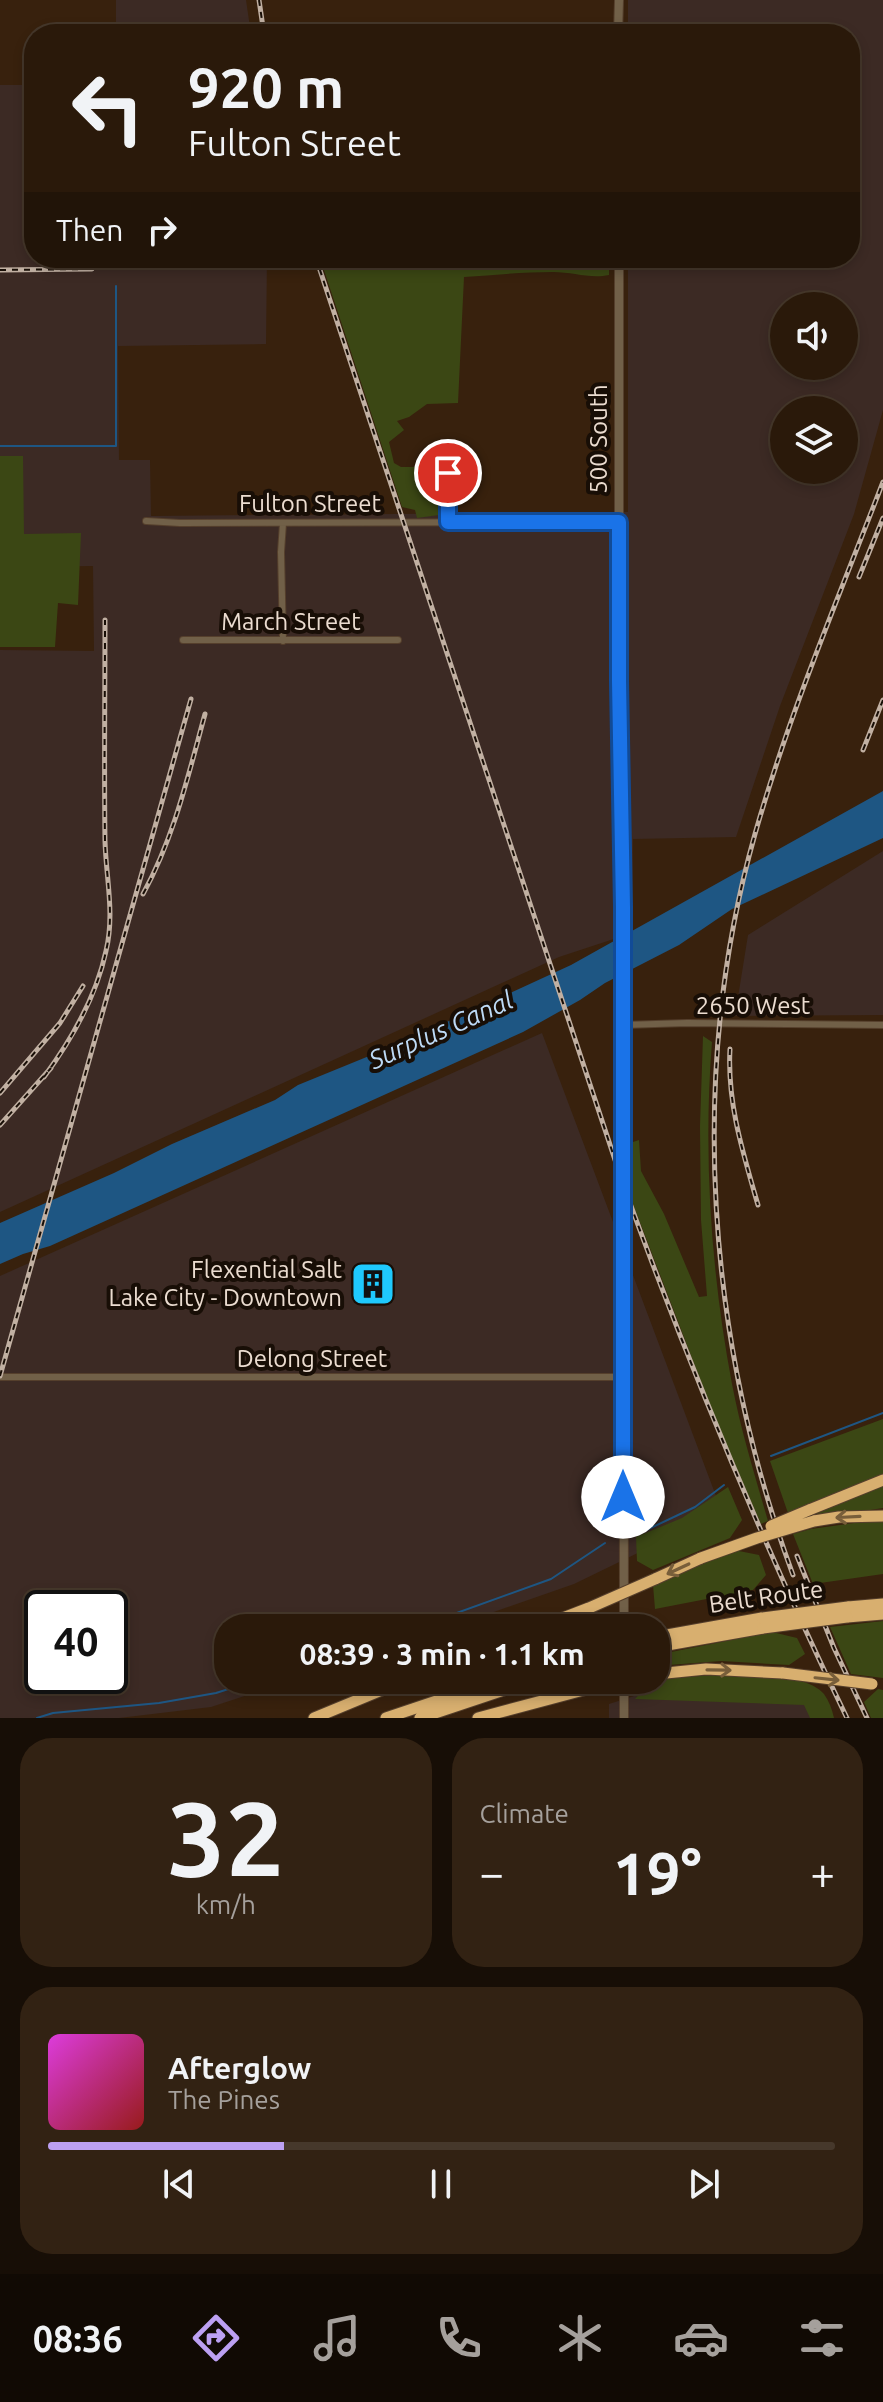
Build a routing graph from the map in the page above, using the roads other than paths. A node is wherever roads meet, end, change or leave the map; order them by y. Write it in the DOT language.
graph roads {
  1 [pos="619,0"];
  2 [pos="618,24"];
  3 [pos="619,268"];
  4 [pos="448,473"];
  5 [pos="146,521"];
  6 [pos="448,522"];
  7 [pos="619,522"];
  8 [pos="283,523"];
  9 [pos="183,640"];
  10 [pos="398,640"];
  11 [pos="283,641"];
  12 [pos="623,1025"];
  13 [pos="883,1025"];
  14 [pos="0,1377"];
  15 [pos="623,1377"];
  16 [pos="883,1480"];
  17 [pos="811,1516"];
  18 [pos="883,1516"];
  19 [pos="883,1604"];
  20 [pos="848,1612"];
  21 [pos="573,1614"];
  22 [pos="624,1614"];
  23 [pos="883,1614"];
  24 [pos="670,1640"];
  25 [pos="670,1673"];
  26 [pos="878,1684"];
  27 [pos="372,1694"];
  28 [pos="457,1694"];
  29 [pos="492,1694"];
  30 [pos="568,1694"];
  31 [pos="624,1694"];
  32 [pos="314,1718"];
  33 [pos="386,1718"];
  34 [pos="420,1718"];
  35 [pos="478,1718"];
  36 [pos="624,1718"];
  1 -- 2 [label="street"];
  3 -- 7 [label="street, 500 South"];
  4 -- 6 [label="street"];
  5 -- 8 [label="street, Fulton Street"];
  6 -- 7 [label="street, Fulton Street"];
  6 -- 8 [label="street, Fulton Street"];
  7 -- 12 [label="street, 500 South"];
  8 -- 11 [label="street"];
  9 -- 11 [label="street, March Street"];
  10 -- 11 [label="street, March Street"];
  12 -- 13 [label="street, 2650 West"];
  12 -- 15 [label="street, 500 South"];
  14 -- 15 [label="street, Delong Street"];
  15 -- 22 [label="street, 500 South"];
  16 -- 17 [label="highway"];
  18 -- 17 [label="highway, one-way"];
  17 -- 21 [label="highway, one-way, bridge"];
  19 -- 20 [label="highway, Belt Route"];
  20 -- 23 [label="highway, Belt Route"];
  20 -- 24 [label="highway, Belt Route, bridge"];
  25 -- 26 [label="highway, one-way, bridge"];
  27 -- 32 [label="highway"];
  28 -- 33 [label="highway"];
  29 -- 34 [label="highway"];
  30 -- 35 [label="highway, bridge"];
  31 -- 36 [label="street"];
}
